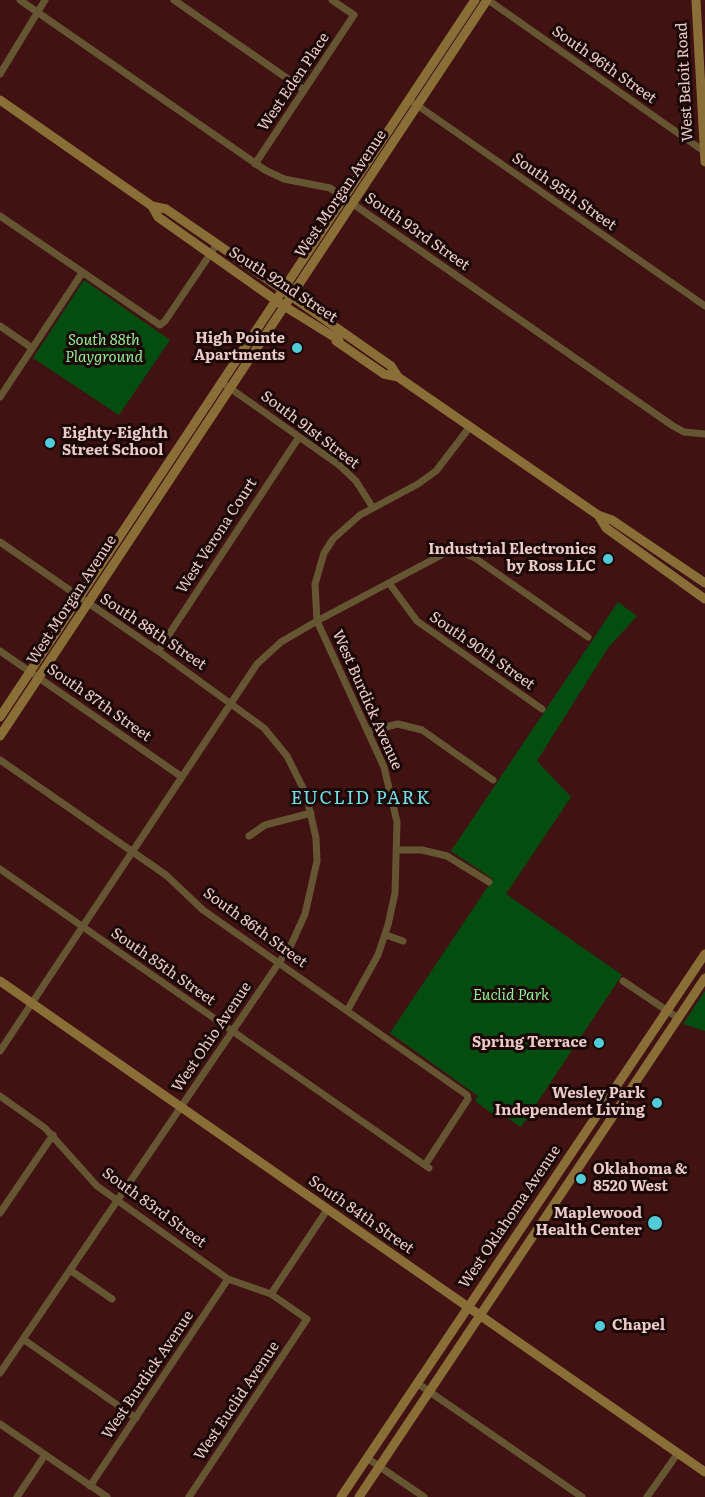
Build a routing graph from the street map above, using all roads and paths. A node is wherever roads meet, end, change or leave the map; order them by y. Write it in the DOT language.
graph roads {
  1 [pos="20,0"];
  2 [pos="45,0"];
  3 [pos="174,0"];
  4 [pos="332,0"];
  5 [pos="475,0"];
  6 [pos="487,0"];
  7 [pos="696,0"];
  8 [pos="38,12"];
  9 [pos="460,22"];
  10 [pos="469,28"];
  11 [pos="701,46"];
  12 [pos="0,74"];
  13 [pos="304,90"];
  14 [pos="409,99"];
  15 [pos="0,100"];
  16 [pos="418,106"];
  17 [pos="705,152"];
  18 [pos="705,162"];
  19 [pos="255,164"];
  20 [pos="344,197"];
  21 [pos="352,203"];
  22 [pos="152,206"];
  23 [pos="0,216"];
  24 [pos="217,244"];
  25 [pos="210,254"];
  26 [pos="309,258"];
  27 [pos="82,273"];
  28 [pos="287,293"];
  29 [pos="280,303"];
  30 [pos="705,306"];
  31 [pos="0,326"];
  32 [pos="259,334"];
  33 [pos="32,348"];
  34 [pos="398,377"];
  35 [pos="221,382"];
  36 [pos="230,388"];
  37 [pos="0,397"];
  38 [pos="469,428"];
  39 [pos="705,434"];
  40 [pos="299,436"];
  41 [pos="153,495"];
  42 [pos="373,508"];
  43 [pos="598,515"];
  44 [pos="0,542"];
  45 [pos="389,583"];
  46 [pos="705,583"];
  47 [pos="705,599"];
  48 [pos="83,600"];
  49 [pos="317,621"];
  50 [pos="588,637"];
  51 [pos="0,651"];
  52 [pos="158,651"];
  53 [pos="34,674"];
  54 [pos="231,702"];
  55 [pos="542,708"];
  56 [pos="0,717"];
  57 [pos="369,731"];
  58 [pos="0,736"];
  59 [pos="0,760"];
  60 [pos="182,777"];
  61 [pos="493,780"];
  62 [pos="311,813"];
  63 [pos="249,836"];
  64 [pos="398,850"];
  65 [pos="133,851"];
  66 [pos="0,869"];
  67 [pos="489,882"];
  68 [pos="83,927"];
  69 [pos="386,935"];
  70 [pos="403,941"];
  71 [pos="705,954"];
  72 [pos="278,964"];
  73 [pos="705,978"];
  74 [pos="0,981"];
  75 [pos="623,981"];
  76 [pos="32,1003"];
  77 [pos="346,1011"];
  78 [pos="667,1011"];
  79 [pos="678,1018"];
  80 [pos="231,1031"];
  81 [pos="0,1051"];
  82 [pos="0,1096"];
  83 [pos="180,1107"];
  84 [pos="52,1135"];
  85 [pos="427,1166"];
  86 [pos="116,1200"];
  87 [pos="327,1210"];
  88 [pos="0,1213"];
  89 [pos="70,1270"];
  90 [pos="228,1279"];
  91 [pos="271,1294"];
  92 [pos="112,1299"];
  93 [pos="467,1307"];
  94 [pos="480,1315"];
  95 [pos="307,1319"];
  96 [pos="23,1340"];
  97 [pos="0,1373"];
  98 [pos="417,1383"];
  99 [pos="429,1391"];
  100 [pos="136,1418"];
  101 [pos="0,1424"];
  102 [pos="678,1454"];
  103 [pos="45,1455"];
  104 [pos="367,1458"];
  105 [pos="379,1466"];
  106 [pos="705,1472"];
  107 [pos="90,1486"];
  108 [pos="571,1494"];
  109 [pos="17,1497"];
  110 [pos="107,1497"];
  111 [pos="189,1497"];
  112 [pos="341,1497"];
  113 [pos="359,1497"];
  114 [pos="424,1497"];
  115 [pos="582,1497"];
  116 [pos="647,1497"];
  1 -- 8 [label="street, South 93rd Street"];
  2 -- 8 [label="street"];
  3 -- 13 [label="street"];
  4 -- 13 [label="street, West Eden Place"];
  5 -- 9 [label="main road, West Morgan Avenue"];
  6 -- 10 [label="main road, West Morgan Avenue"];
  6 -- 17 [label="street, South 96th Street"];
  7 -- 11 [label="main road, West Beloit Road"];
  8 -- 12 [label="street"];
  8 -- 19 [label="street, South 93rd Street"];
  9 -- 10 [label="main road"];
  9 -- 14 [label="main road, West Morgan Avenue"];
  10 -- 16 [label="main road, West Morgan Avenue"];
  11 -- 17 [label="main road, West Beloit Road"];
  13 -- 19 [label="street, West Eden Place"];
  14 -- 16 [label="street, South 95th Street"];
  14 -- 20 [label="main road, West Morgan Avenue"];
  15 -- 22 [label="main road, South 92nd Street"];
  16 -- 21 [label="main road, West Morgan Avenue"];
  16 -- 30 [label="street, South 95th Street"];
  17 -- 18 [label="main road, West Beloit Road"];
  19 -- 20 [label="street, South 93rd Street"];
  20 -- 21 [label="street, South 93rd Street"];
  20 -- 26 [label="main road, West Morgan Avenue"];
  21 -- 26 [label="main road, West Morgan Avenue"];
  21 -- 39 [label="street, South 93rd Street"];
  22 -- 24 [label="main road, South 92nd Street"];
  22 -- 25 [label="main road, South 92nd Street"];
  23 -- 27 [label="street"];
  24 -- 25 [label="street"];
  24 -- 28 [label="main road, South 92nd Street"];
  25 -- 27 [label="street"];
  25 -- 29 [label="main road, South 92nd Street"];
  26 -- 28 [label="main road, West Morgan Avenue"];
  27 -- 33 [label="street"];
  28 -- 29 [label="main road, West Morgan Avenue"];
  28 -- 34 [label="main road, South 92nd Street"];
  29 -- 32 [label="main road, West Morgan Avenue"];
  29 -- 34 [label="main road, South 92nd Street"];
  31 -- 33 [label="street"];
  32 -- 35 [label="main road, West Morgan Avenue"];
  32 -- 36 [label="main road, West Morgan Avenue"];
  33 -- 37 [label="street"];
  34 -- 38 [label="main road, South 92nd Street"];
  35 -- 36 [label="street, South 91st Street"];
  35 -- 41 [label="main road, West Morgan Avenue"];
  36 -- 40 [label="street, South 91st Street"];
  36 -- 41 [label="main road, West Morgan Avenue"];
  38 -- 42 [label="street"];
  38 -- 43 [label="main road, South 92nd Street"];
  40 -- 42 [label="street, South 91st Street"];
  40 -- 52 [label="street, West Verona Court"];
  41 -- 48 [label="main road, West Morgan Avenue"];
  42 -- 49 [label="street"];
  43 -- 46 [label="main road, South 92nd Street"];
  43 -- 47 [label="main road, South 92nd Street"];
  44 -- 48 [label="street, South 88th Street"];
  45 -- 49 [label="street, West Burdick Avenue"];
  45 -- 50 [label="street, West Burdick Avenue"];
  45 -- 55 [label="street, South 90th Street"];
  48 -- 52 [label="street, South 88th Street"];
  48 -- 53 [label="main road, West Morgan Avenue"];
  49 -- 54 [label="street"];
  49 -- 57 [label="street, West Burdick Avenue"];
  51 -- 53 [label="street, South 87th Street"];
  52 -- 54 [label="street, South 88th Street"];
  53 -- 56 [label="main road, West Morgan Avenue"];
  53 -- 58 [label="main road, West Morgan Avenue"];
  53 -- 60 [label="street, South 87th Street"];
  54 -- 60 [label="street"];
  54 -- 62 [label="street, West Ohio Avenue"];
  57 -- 61 [label="street"];
  57 -- 64 [label="street, West Burdick Avenue"];
  59 -- 65 [label="street, South 86th Street"];
  60 -- 65 [label="street"];
  62 -- 63 [label="street"];
  62 -- 72 [label="street, West Ohio Avenue"];
  64 -- 67 [label="street"];
  64 -- 69 [label="street, West Burdick Avenue"];
  65 -- 68 [label="street"];
  65 -- 72 [label="street, South 86th Street"];
  66 -- 68 [label="street, South 85th Street"];
  68 -- 76 [label="street"];
  68 -- 80 [label="street, South 85th Street"];
  69 -- 70 [label="street"];
  69 -- 77 [label="street, West Burdick Avenue"];
  71 -- 78 [label="main road, West Oklahoma Avenue"];
  72 -- 77 [label="street, South 86th Street"];
  72 -- 80 [label="street, West Ohio Avenue"];
  73 -- 79 [label="main road, West Oklahoma Avenue"];
  74 -- 76 [label="main road, South 84th Street"];
  75 -- 78 [label="street"];
  76 -- 81 [label="street"];
  76 -- 83 [label="main road, South 84th Street"];
  77 -- 85 [label="street, South 86th Street"];
  78 -- 79 [label="street"];
  78 -- 93 [label="main road, West Oklahoma Avenue"];
  79 -- 94 [label="main road, West Oklahoma Avenue"];
  80 -- 83 [label="street, West Ohio Avenue"];
  80 -- 85 [label="street, South 85th Street"];
  82 -- 84 [label="street, South 83rd Street"];
  83 -- 86 [label="street, West Ohio Avenue"];
  83 -- 87 [label="main road, South 84th Street"];
  84 -- 86 [label="street, South 83rd Street"];
  84 -- 88 [label="street"];
  86 -- 89 [label="street, West Ohio Avenue"];
  86 -- 90 [label="street, South 83rd Street"];
  87 -- 91 [label="street"];
  87 -- 93 [label="main road, South 84th Street"];
  89 -- 92 [label="street"];
  89 -- 96 [label="street, West Ohio Avenue"];
  90 -- 91 [label="street, South 83rd Street"];
  90 -- 100 [label="street, West Burdick Avenue"];
  91 -- 95 [label="street, South 83rd Street"];
  93 -- 94 [label="main road, South 84th Street"];
  93 -- 98 [label="main road, West Oklahoma Avenue"];
  94 -- 99 [label="main road, West Oklahoma Avenue"];
  94 -- 102 [label="main road, South 84th Street"];
  95 -- 111 [label="street, West Euclid Avenue"];
  96 -- 97 [label="street, West Ohio Avenue"];
  96 -- 100 [label="street"];
  98 -- 99 [label="street"];
  98 -- 104 [label="main road, West Oklahoma Avenue"];
  99 -- 105 [label="main road, West Oklahoma Avenue"];
  99 -- 108 [label="street"];
  100 -- 107 [label="street, West Burdick Avenue"];
  101 -- 103 [label="street"];
  102 -- 106 [label="main road, South 84th Street"];
  102 -- 116 [label="street"];
  103 -- 107 [label="street"];
  103 -- 109 [label="street"];
  104 -- 105 [label="street"];
  104 -- 112 [label="main road, West Oklahoma Avenue"];
  105 -- 113 [label="main road, West Oklahoma Avenue"];
  105 -- 114 [label="street"];
  107 -- 110 [label="street"];
  108 -- 115 [label="street"];
}
